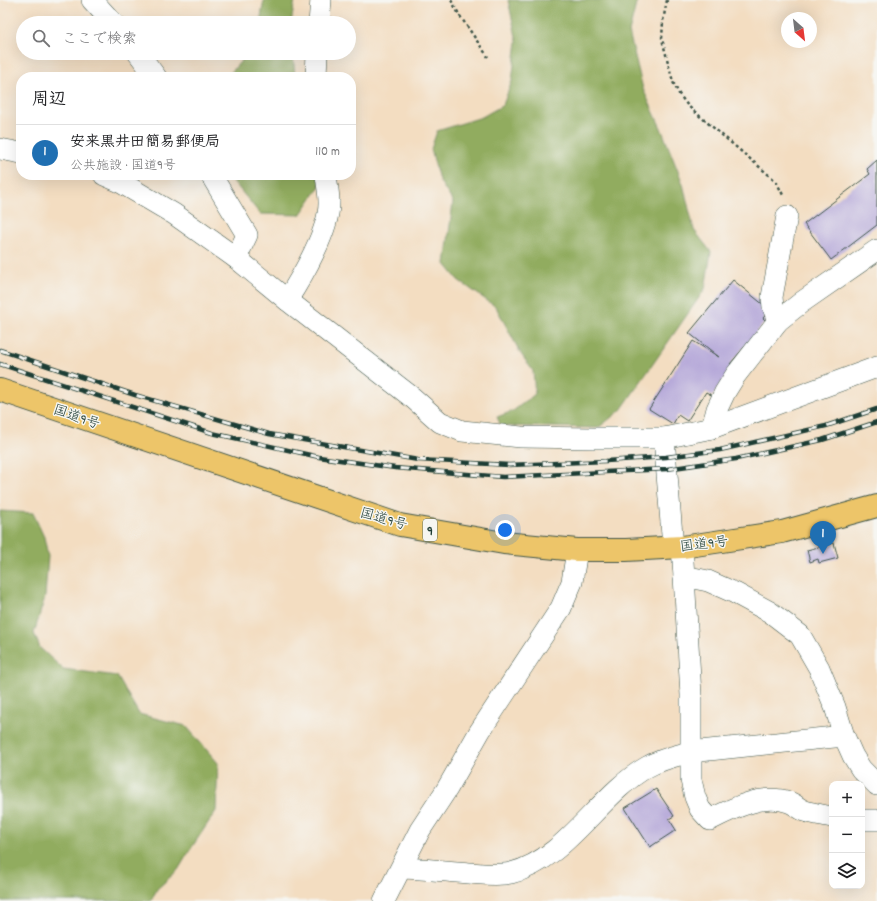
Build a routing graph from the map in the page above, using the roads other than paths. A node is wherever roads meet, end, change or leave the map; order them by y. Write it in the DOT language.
graph roads {
  1 [pos="92,0"];
  2 [pos="321,0"];
  3 [pos="107,16"];
  4 [pos="320,16"];
  5 [pos="143,60"];
  6 [pos="316,60"];
  7 [pos="152,72"];
  8 [pos="316,72"];
  9 [pos="0,149"];
  10 [pos="16,152"];
  11 [pos="115,180"];
  12 [pos="214,180"];
  13 [pos="327,180"];
  14 [pos="786,216"];
  15 [pos="877,250"];
  16 [pos="236,258"];
  17 [pos="287,300"];
  18 [pos="778,321"];
  19 [pos="877,367"];
  20 [pos="0,390"];
  21 [pos="712,428"];
  22 [pos="664,438"];
  23 [pos="877,506"];
  24 [pos="678,547"];
  25 [pos="576,550"];
  26 [pos="684,576"];
  27 [pos="844,736"];
  28 [pos="690,752"];
  29 [pos="877,785"];
  30 [pos="829,816"];
  31 [pos="865,820"];
  32 [pos="877,820"];
  33 [pos="402,868"];
  34 [pos="384,901"];
  1 -- 3 [label="street"];
  2 -- 4 [label="street"];
  5 -- 7 [label="street"];
  6 -- 8 [label="street"];
  9 -- 10 [label="street"];
  11 -- 16 [label="street"];
  12 -- 16 [label="street"];
  13 -- 17 [label="street"];
  14 -- 18 [label="street"];
  15 -- 18 [label="street"];
  16 -- 17 [label="street"];
  17 -- 22 [label="street"];
  18 -- 21 [label="street"];
  19 -- 21 [label="street"];
  20 -- 25 [label="highway, 国道9号 / 9"];
  21 -- 22 [label="street"];
  22 -- 24 [label="street"];
  23 -- 24 [label="highway, 国道9号 / 9"];
  24 -- 25 [label="highway, 国道9号 / 9"];
  24 -- 26 [label="street"];
  25 -- 33 [label="street"];
  26 -- 27 [label="street"];
  26 -- 28 [label="street"];
  27 -- 28 [label="street"];
  27 -- 29 [label="street"];
  28 -- 30 [label="street"];
  28 -- 33 [label="street"];
  31 -- 32 [label="street"];
  33 -- 34 [label="street"];
}
